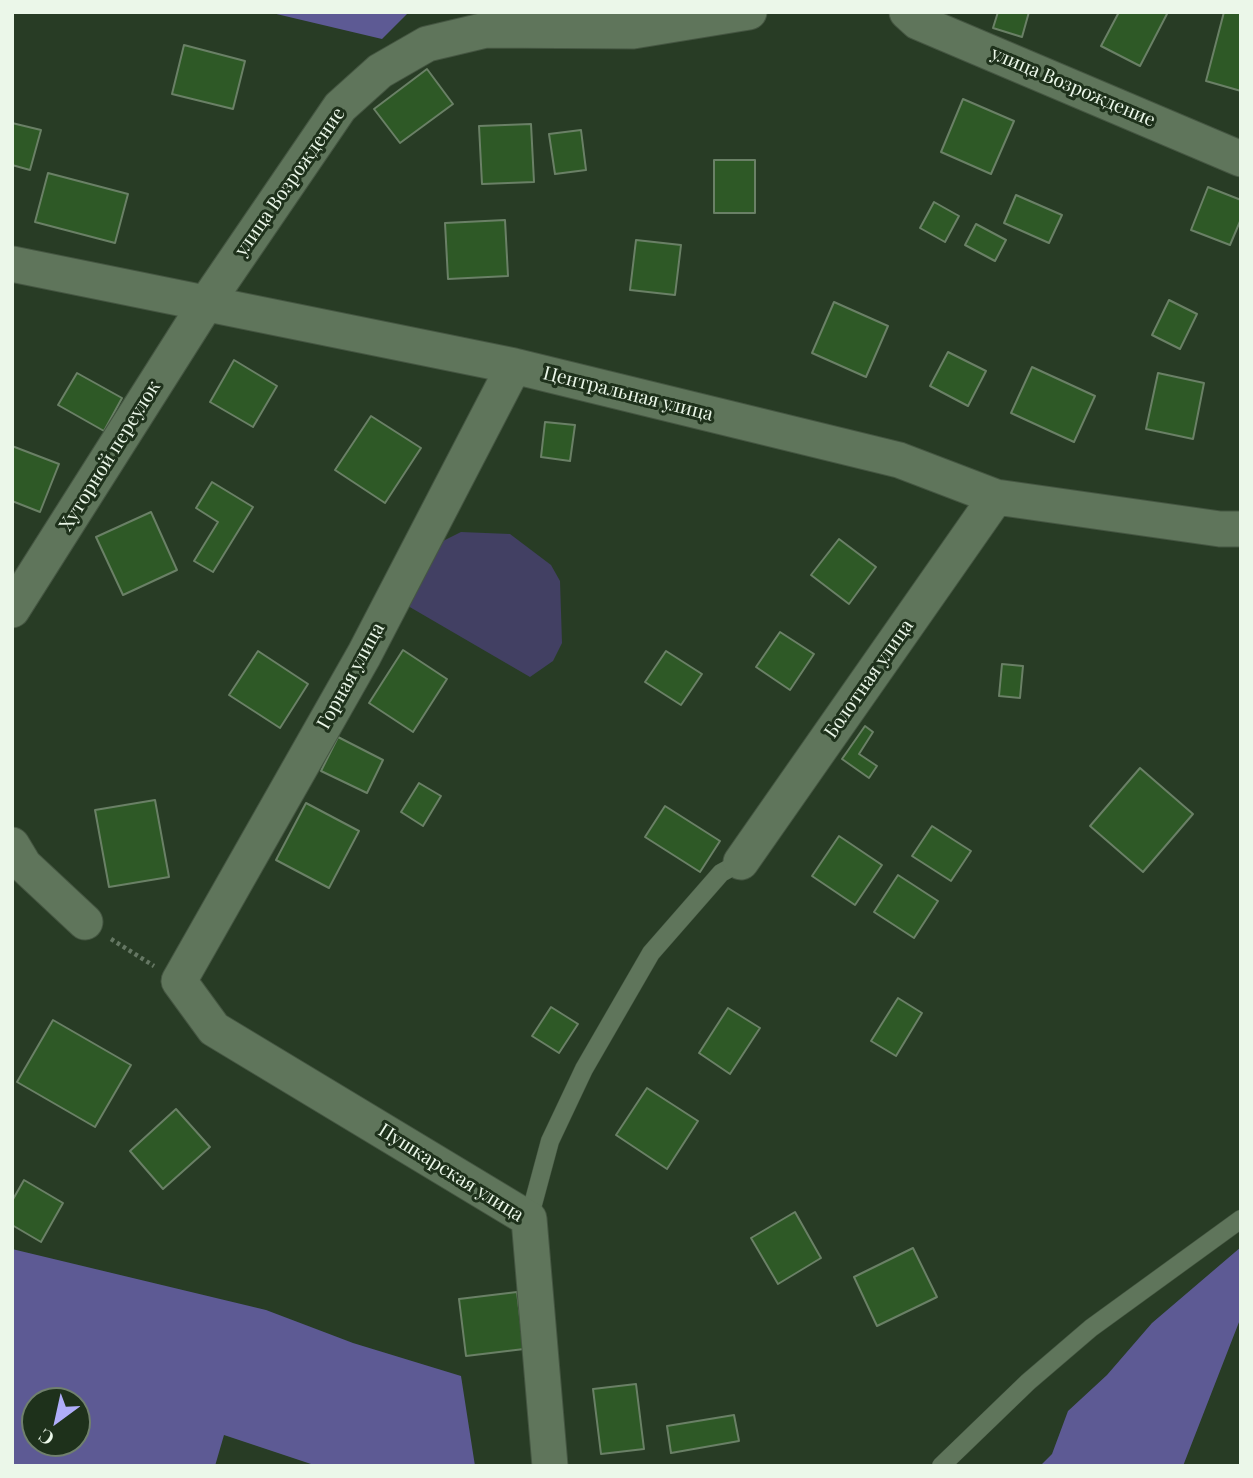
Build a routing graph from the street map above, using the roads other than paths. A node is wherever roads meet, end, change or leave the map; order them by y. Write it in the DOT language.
graph roads {
  1 [pos="749,12"];
  2 [pos="907,12"];
  3 [pos="1241,159"];
  4 [pos="12,264"];
  5 [pos="207,302"];
  6 [pos="514,366"];
  7 [pos="996,497"];
  8 [pos="1241,528"];
  9 [pos="12,610"];
  10 [pos="12,845"];
  11 [pos="741,862"];
  12 [pos="85,922"];
  13 [pos="179,981"];
  14 [pos="529,1219"];
  15 [pos="1241,1219"];
  16 [pos="551,1466"];
  17 [pos="941,1466"];
  1 -- 5 [label="street, улица Возрождение"];
  2 -- 3 [label="street, улица Возрождение"];
  4 -- 5 [label="street, Центральная улица"];
  5 -- 6 [label="street, Центральная улица"];
  5 -- 9 [label="street, Хуторной переулок"];
  6 -- 7 [label="street, Центральная улица"];
  6 -- 13 [label="street, Горная улица"];
  7 -- 8 [label="street, Центральная улица"];
  7 -- 11 [label="street, Болотная улица"];
  10 -- 12 [label="street"];
  11 -- 14 [label="lane"];
  13 -- 14 [label="street, Пушкарская улица"];
  14 -- 16 [label="street, Пушкарская улица"];
  15 -- 17 [label="lane"];
}
